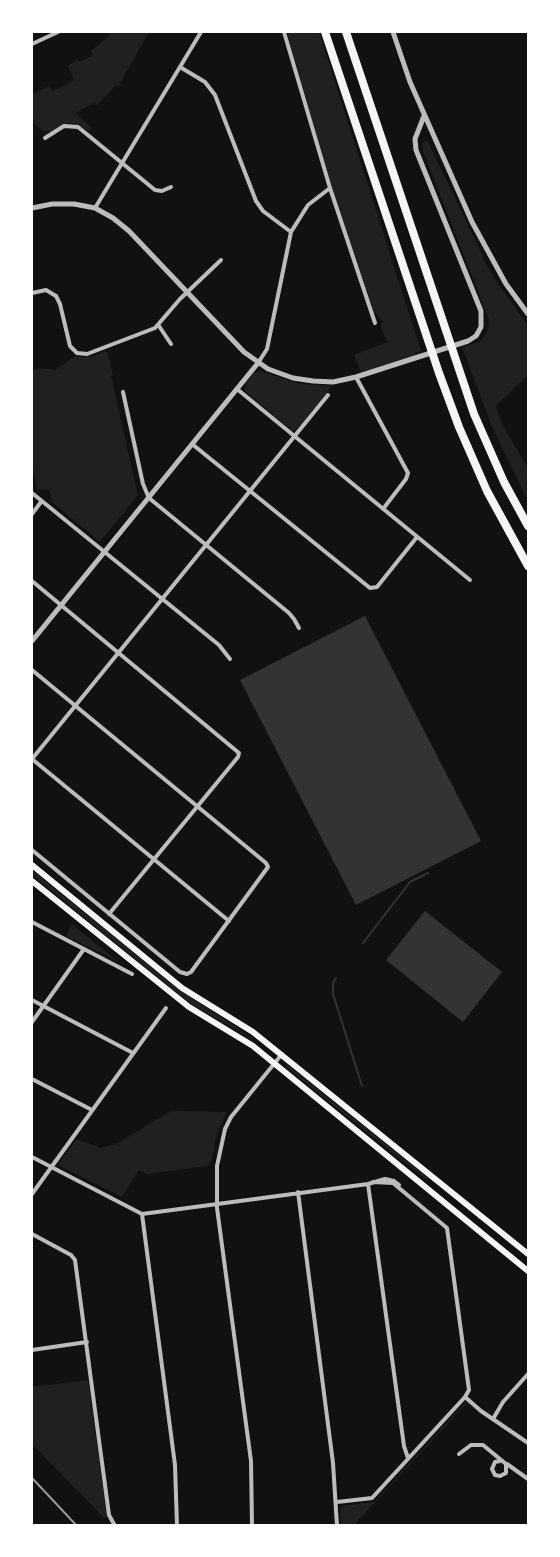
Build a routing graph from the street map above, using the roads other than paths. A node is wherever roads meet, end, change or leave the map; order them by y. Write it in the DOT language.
graph roads {
  1 [pos="58,32"];
  2 [pos="201,32"];
  3 [pos="284,32"];
  4 [pos="326,32"];
  5 [pos="346,32"];
  6 [pos="393,32"];
  7 [pos="32,45"];
  8 [pos="180,68"];
  9 [pos="424,116"];
  10 [pos="428,126"];
  11 [pos="418,129"];
  12 [pos="45,138"];
  13 [pos="122,165"];
  14 [pos="171,187"];
  15 [pos="330,188"];
  16 [pos="32,208"];
  17 [pos="94,208"];
  18 [pos="291,232"];
  19 [pos="221,260"];
  20 [pos="188,291"];
  21 [pos="32,293"];
  22 [pos="528,314"];
  23 [pos="375,323"];
  24 [pos="159,326"];
  25 [pos="171,344"];
  26 [pos="258,363"];
  27 [pos="356,377"];
  28 [pos="237,389"];
  29 [pos="123,392"];
  30 [pos="328,395"];
  31 [pos="295,436"];
  32 [pos="192,444"];
  33 [pos="250,491"];
  34 [pos="32,493"];
  35 [pos="149,498"];
  36 [pos="41,502"];
  37 [pos="382,508"];
  38 [pos="32,514"];
  39 [pos="528,526"];
  40 [pos="417,537"];
  41 [pos="207,545"];
  42 [pos="105,551"];
  43 [pos="528,566"];
  44 [pos="470,580"];
  45 [pos="32,581"];
  46 [pos="162,599"];
  47 [pos="62,605"];
  48 [pos="298,628"];
  49 [pos="32,642"];
  50 [pos="119,652"];
  51 [pos="230,659"];
  52 [pos="32,670"];
  53 [pos="75,706"];
  54 [pos="32,759"];
  55 [pos="198,807"];
  56 [pos="32,850"];
  57 [pos="154,860"];
  58 [pos="32,865"];
  59 [pos="32,881"];
  60 [pos="109,914"];
  61 [pos="229,921"];
  62 [pos="32,922"];
  63 [pos="84,949"];
  64 [pos="132,974"];
  65 [pos="32,1000"];
  66 [pos="43,1006"];
  67 [pos="166,1008"];
  68 [pos="32,1022"];
  69 [pos="133,1053"];
  70 [pos="282,1054"];
  71 [pos="274,1063"];
  72 [pos="32,1079"];
  73 [pos="92,1110"];
  74 [pos="32,1157"];
  75 [pos="51,1167"];
  76 [pos="370,1183"];
  77 [pos="298,1192"];
  78 [pos="32,1194"];
  79 [pos="217,1203"];
  80 [pos="142,1214"];
  81 [pos="32,1234"];
  82 [pos="528,1254"];
  83 [pos="528,1271"];
  84 [pos="87,1342"];
  85 [pos="32,1350"];
  86 [pos="528,1374"];
  87 [pos="465,1397"];
  88 [pos="493,1419"];
  89 [pos="528,1443"];
  90 [pos="459,1454"];
  91 [pos="408,1458"];
  92 [pos="500,1461"];
  93 [pos="506,1464"];
  94 [pos="507,1471"];
  95 [pos="517,1471"];
  96 [pos="528,1479"];
  97 [pos="337,1502"];
  98 [pos="116,1526"];
  99 [pos="177,1526"];
  100 [pos="252,1526"];
  101 [pos="337,1526"];
  1 -- 7 [label="street"];
  2 -- 8 [label="street"];
  3 -- 15 [label="street"];
  4 -- 43 [label="highway"];
  5 -- 39 [label="highway"];
  6 -- 9 [label="street"];
  8 -- 13 [label="street"];
  8 -- 18 [label="street"];
  9 -- 10 [label="street"];
  9 -- 11 [label="street"];
  10 -- 11 [label="street"];
  10 -- 22 [label="street"];
  11 -- 27 [label="street"];
  12 -- 13 [label="street"];
  13 -- 14 [label="street"];
  13 -- 17 [label="street"];
  15 -- 18 [label="street"];
  15 -- 23 [label="street"];
  16 -- 17 [label="street"];
  17 -- 20 [label="street"];
  18 -- 26 [label="street"];
  19 -- 20 [label="street"];
  20 -- 24 [label="street"];
  20 -- 26 [label="street"];
  21 -- 24 [label="street"];
  24 -- 25 [label="street"];
  26 -- 27 [label="street"];
  26 -- 28 [label="street"];
  27 -- 37 [label="street"];
  28 -- 31 [label="street"];
  28 -- 32 [label="street"];
  29 -- 35 [label="street"];
  30 -- 31 [label="street"];
  31 -- 33 [label="street"];
  31 -- 37 [label="street"];
  32 -- 33 [label="street"];
  32 -- 35 [label="street"];
  33 -- 40 [label="street"];
  33 -- 41 [label="street"];
  34 -- 36 [label="street"];
  35 -- 41 [label="street"];
  35 -- 42 [label="street"];
  36 -- 38 [label="street"];
  36 -- 42 [label="street"];
  37 -- 40 [label="street"];
  40 -- 44 [label="street"];
  41 -- 46 [label="street"];
  41 -- 48 [label="street"];
  42 -- 46 [label="street"];
  42 -- 47 [label="street"];
  45 -- 47 [label="street"];
  46 -- 50 [label="street"];
  46 -- 51 [label="street"];
  47 -- 49 [label="street"];
  47 -- 50 [label="street"];
  50 -- 53 [label="street"];
  50 -- 55 [label="street"];
  52 -- 53 [label="street"];
  53 -- 54 [label="street"];
  53 -- 55 [label="street"];
  54 -- 57 [label="street"];
  55 -- 57 [label="street"];
  55 -- 61 [label="street"];
  56 -- 60 [label="street"];
  57 -- 60 [label="street"];
  57 -- 61 [label="street"];
  58 -- 70 [label="main road"];
  59 -- 71 [label="main road"];
  60 -- 61 [label="street"];
  62 -- 63 [label="street"];
  63 -- 64 [label="street"];
  63 -- 66 [label="street"];
  65 -- 66 [label="street"];
  66 -- 68 [label="street"];
  66 -- 69 [label="street"];
  67 -- 69 [label="street"];
  69 -- 73 [label="street"];
  70 -- 71 [label="street"];
  70 -- 82 [label="main road"];
  71 -- 79 [label="street"];
  71 -- 83 [label="main road"];
  72 -- 73 [label="street"];
  73 -- 75 [label="street"];
  74 -- 75 [label="street"];
  75 -- 78 [label="street"];
  75 -- 80 [label="street"];
  76 -- 77 [label="street"];
  76 -- 87 [label="street"];
  76 -- 91 [label="street"];
  77 -- 79 [label="street"];
  77 -- 97 [label="street"];
  79 -- 80 [label="street"];
  79 -- 100 [label="street"];
  80 -- 99 [label="street"];
  81 -- 84 [label="street"];
  84 -- 85 [label="street"];
  84 -- 98 [label="street"];
  86 -- 88 [label="street"];
  87 -- 88 [label="street"];
  87 -- 91 [label="street"];
  88 -- 89 [label="street"];
  90 -- 92 [label="street"];
  91 -- 97 [label="street"];
  92 -- 93 [label="street"];
  92 -- 94 [label="street"];
  93 -- 94 [label="street"];
  93 -- 95 [label="street"];
  94 -- 95 [label="street"];
  95 -- 96 [label="street"];
  97 -- 101 [label="street"];
}
